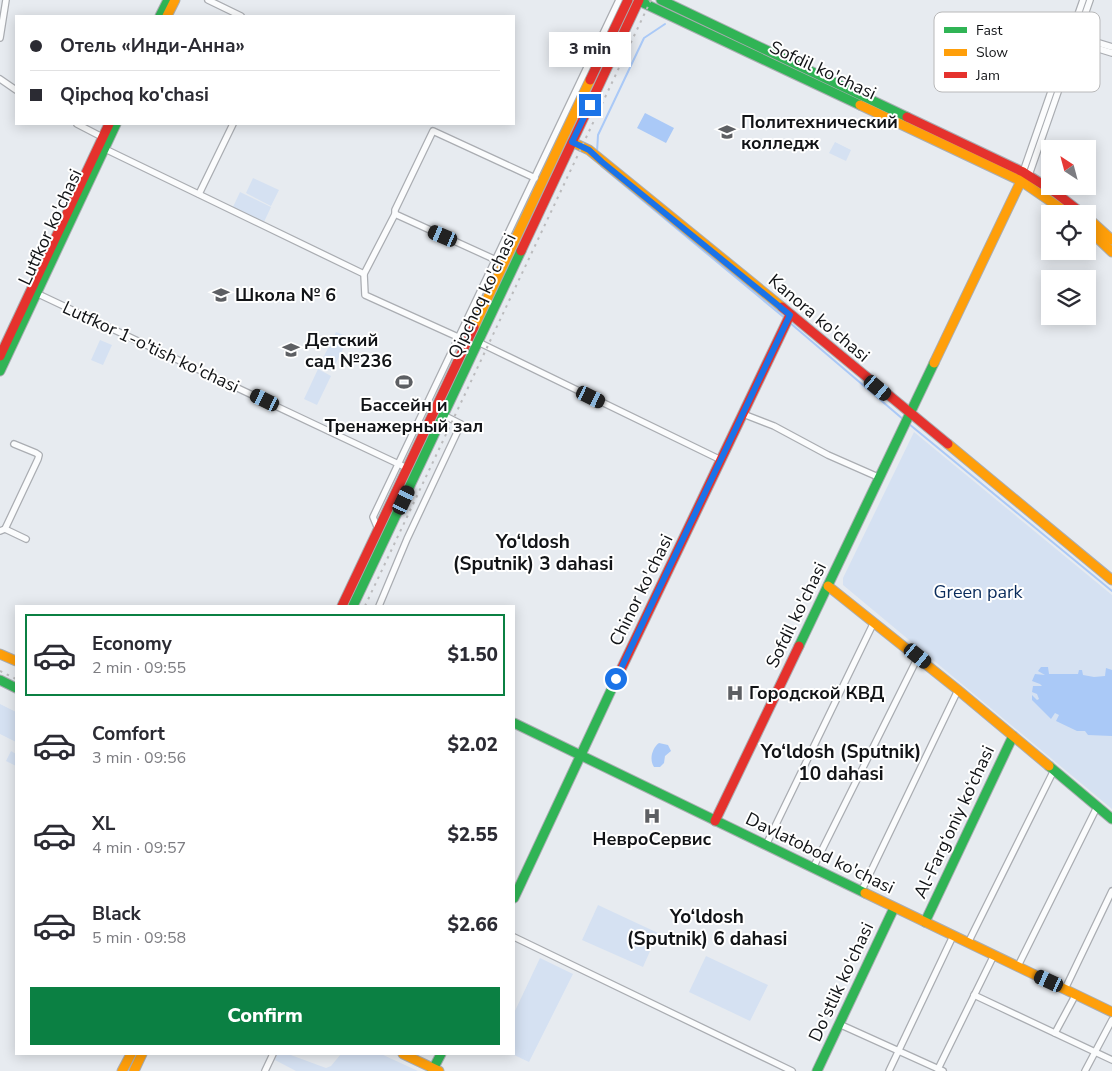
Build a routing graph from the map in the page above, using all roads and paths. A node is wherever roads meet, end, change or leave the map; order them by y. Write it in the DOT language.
graph roads {
  1 [pos="6,0"];
  2 [pos="168,0"];
  3 [pos="175,0"];
  4 [pos="208,0"];
  5 [pos="614,0"];
  6 [pos="619,0"];
  7 [pos="628,0"];
  8 [pos="638,0"];
  9 [pos="1082,0"];
  10 [pos="1090,0"];
  11 [pos="664,1"];
  12 [pos="614,10"];
  13 [pos="662,12"];
  14 [pos="1078,12"];
  15 [pos="1086,12"];
  16 [pos="160,15"];
  17 [pos="168,15"];
  18 [pos="238,15"];
  19 [pos="0,38"];
  20 [pos="1100,48"];
  21 [pos="1112,53"];
  22 [pos="825,78"];
  23 [pos="0,79"];
  24 [pos="821,87"];
  25 [pos="15,89"];
  26 [pos="1052,92"];
  27 [pos="1056,92"];
  28 [pos="573,117"];
  29 [pos="582,121"];
  30 [pos="78,125"];
  31 [pos="109,125"];
  32 [pos="115,125"];
  33 [pos="233,125"];
  34 [pos="436,125"];
  35 [pos="433,131"];
  36 [pos="572,142"];
  37 [pos="104,143"];
  38 [pos="1025,176"];
  39 [pos="535,178"];
  40 [pos="199,194"];
  41 [pos="1059,205"];
  42 [pos="1071,205"];
  43 [pos="395,214"];
  44 [pos="1096,225"];
  45 [pos="1096,237"];
  46 [pos="1112,240"];
  47 [pos="1112,252"];
  48 [pos="496,260"];
  49 [pos="364,274"];
  50 [pos="34,292"];
  51 [pos="788,319"];
  52 [pos="460,338"];
  53 [pos="478,342"];
  54 [pos="0,356"];
  55 [pos="0,370"];
  56 [pos="443,392"];
  57 [pos="452,397"];
  58 [pos="744,414"];
  59 [pos="444,415"];
  60 [pos="906,418"];
  61 [pos="14,444"];
  62 [pos="721,460"];
  63 [pos="403,466"];
  64 [pos="878,477"];
  65 [pos="378,529"];
  66 [pos="3,530"];
  67 [pos="388,533"];
  68 [pos="26,539"];
  69 [pos="1112,580"];
  70 [pos="828,586"];
  71 [pos="342,605"];
  72 [pos="353,605"];
  73 [pos="378,605"];
  74 [pos="874,622"];
  75 [pos="0,654"];
  76 [pos="918,656"];
  77 [pos="15,661"];
  78 [pos="0,680"];
  79 [pos="15,688"];
  80 [pos="958,690"];
  81 [pos="515,724"];
  82 [pos="1013,736"];
  83 [pos="580,756"];
  84 [pos="1054,770"];
  85 [pos="1097,807"];
  86 [pos="1112,819"];
  87 [pos="715,821"];
  88 [pos="766,845"];
  89 [pos="813,868"];
  90 [pos="862,892"];
  91 [pos="1112,892"];
  92 [pos="515,896"];
  93 [pos="894,908"];
  94 [pos="925,922"];
  95 [pos="953,936"];
  96 [pos="515,937"];
  97 [pos="968,943"];
  98 [pos="994,955"];
  99 [pos="1018,966"];
  100 [pos="1065,989"];
  101 [pos="1076,994"];
  102 [pos="974,995"];
  103 [pos="1112,1012"];
  104 [pos="1112,1020"];
  105 [pos="839,1024"];
  106 [pos="1055,1033"];
  107 [pos="899,1051"];
  108 [pos="1095,1052"];
  109 [pos="130,1055"];
  110 [pos="142,1055"];
  111 [pos="273,1055"];
  112 [pos="406,1055"];
  113 [pos="441,1055"];
  114 [pos="1112,1059"];
  115 [pos="435,1070"];
  116 [pos="940,1070"];
  117 [pos="122,1071"];
  118 [pos="134,1071"];
  119 [pos="265,1071"];
  120 [pos="792,1071"];
  121 [pos="817,1071"];
  122 [pos="889,1071"];
  123 [pos="1086,1071"];
  1 -- 19 [label="street"];
  2 -- 16 [label="street"];
  3 -- 17 [label="street"];
  4 -- 18 [label="street"];
  5 -- 12 [label="street, Qipchoq ko'chasi"];
  6 -- 12 [label="street, Qipchoq ko'chasi"];
  7 -- 28 [label="street, Qipchoq ko'chasi"];
  8 -- 13 [label="street, Sofdil ko'chasi"];
  8 -- 29 [label="street, Qipchoq ko'chasi"];
  9 -- 14 [label="street, Sofdil ko'chasi"];
  10 -- 15 [label="street, Sofdil ko'chasi"];
  11 -- 13 [label="street"];
  11 -- 22 [label="street, Sofdil ko'chasi"];
  12 -- 39 [label="street, Qipchoq ko'chasi"];
  13 -- 24 [label="street, Sofdil ko'chasi"];
  20 -- 21 [label="street"];
  22 -- 24 [label="street"];
  22 -- 38 [label="street, Sofdil ko'chasi"];
  23 -- 25 [label="street"];
  24 -- 38 [label="street, Sofdil ko'chasi"];
  26 -- 38 [label="street, Sofdil ko'chasi"];
  27 -- 38 [label="street, Sofdil ko'chasi"];
  28 -- 29 [label="street"];
  28 -- 56 [label="street, Qipchoq ko'chasi"];
  29 -- 36 [label="street, Qipchoq ko'chasi"];
  30 -- 37 [label="street"];
  31 -- 37 [label="street, Lutfkor ko'chasi"];
  32 -- 37 [label="street, Lutfkor ko'chasi"];
  33 -- 40 [label="street"];
  34 -- 35 [label="street"];
  35 -- 39 [label="street"];
  35 -- 43 [label="street"];
  36 -- 51 [label="street, Kanora ko'chasi"];
  36 -- 53 [label="street, Qipchoq ko'chasi"];
  37 -- 40 [label="street"];
  37 -- 50 [label="street, Lutfkor ko'chasi"];
  38 -- 41 [label="street"];
  38 -- 42 [label="street"];
  38 -- 60 [label="street, Sofdil ko'chasi"];
  39 -- 48 [label="street, Qipchoq ko'chasi"];
  40 -- 49 [label="street"];
  43 -- 48 [label="street"];
  43 -- 49 [label="street"];
  44 -- 46 [label="street"];
  45 -- 47 [label="street"];
  48 -- 52 [label="street, Qipchoq ko'chasi"];
  49 -- 52 [label="street"];
  50 -- 54 [label="street, Lutfkor ko'chasi"];
  50 -- 55 [label="street, Lutfkor ko'chasi"];
  50 -- 63 [label="street, Lutfkor 1-o'tish ko'chasi"];
  51 -- 58 [label="street, Chinor ko'chasi"];
  51 -- 60 [label="street, Kanora ko'chasi"];
  52 -- 63 [label="street, Qipchoq ko'chasi"];
  53 -- 57 [label="street, Qipchoq ko'chasi"];
  53 -- 62 [label="street"];
  56 -- 57 [label="street"];
  56 -- 63 [label="street, Qipchoq ko'chasi"];
  57 -- 59 [label="street, Qipchoq ko'chasi"];
  58 -- 62 [label="street, Chinor ko'chasi"];
  58 -- 64 [label="street"];
  59 -- 67 [label="street, Qipchoq ko'chasi"];
  59 -- 73 [label="street"];
  60 -- 64 [label="street, Sofdil ko'chasi"];
  60 -- 69 [label="street, Kanora ko'chasi"];
  61 -- 66 [label="street"];
  62 -- 83 [label="street, Chinor ko'chasi"];
  63 -- 65 [label="street, Qipchoq ko'chasi"];
  64 -- 70 [label="street, Sofdil ko'chasi"];
  65 -- 67 [label="street"];
  65 -- 71 [label="street, Qipchoq ko'chasi"];
  66 -- 68 [label="street"];
  67 -- 72 [label="street, Qipchoq ko'chasi"];
  70 -- 74 [label="street"];
  70 -- 87 [label="street, Sofdil ko'chasi"];
  74 -- 76 [label="street"];
  74 -- 88 [label="street"];
  75 -- 77 [label="street"];
  76 -- 80 [label="street"];
  76 -- 89 [label="street"];
  78 -- 79 [label="street"];
  80 -- 82 [label="street"];
  80 -- 90 [label="street"];
  81 -- 83 [label="street, Davlatobod ko'chasi"];
  82 -- 84 [label="street"];
  82 -- 94 [label="street, Al-Farg‘oniy ko‘chasi"];
  83 -- 87 [label="street, Davlatobod ko'chasi"];
  83 -- 92 [label="street, Chinor ko'chasi"];
  84 -- 85 [label="street"];
  84 -- 97 [label="street"];
  85 -- 86 [label="street"];
  85 -- 99 [label="street"];
  87 -- 88 [label="street, Davlatobod ko'chasi"];
  88 -- 89 [label="street, Davlatobod ko'chasi"];
  89 -- 90 [label="street, Davlatobod ko'chasi"];
  90 -- 93 [label="street, Davlatobod ko'chasi"];
  91 -- 100 [label="street"];
  93 -- 94 [label="street, Davlatobod ko'chasi"];
  93 -- 105 [label="street, Do'stlik ko'chasi"];
  94 -- 95 [label="street, Davlatobod ko'chasi"];
  95 -- 97 [label="street, Davlatobod ko'chasi"];
  95 -- 107 [label="street"];
  96 -- 120 [label="street"];
  97 -- 98 [label="street, Davlatobod ko'chasi"];
  98 -- 99 [label="street, Davlatobod ko'chasi"];
  98 -- 102 [label="street"];
  99 -- 100 [label="street, Davlatobod ko'chasi"];
  100 -- 101 [label="street, Davlatobod ko'chasi"];
  101 -- 103 [label="street, Davlatobod ko'chasi"];
  101 -- 106 [label="street"];
  102 -- 106 [label="street"];
  102 -- 116 [label="street"];
  104 -- 108 [label="street"];
  105 -- 107 [label="street"];
  105 -- 121 [label="street, Do'stlik ko'chasi"];
  106 -- 108 [label="street"];
  107 -- 116 [label="street"];
  107 -- 122 [label="street"];
  108 -- 114 [label="street"];
  108 -- 123 [label="street"];
  109 -- 117 [label="street"];
  110 -- 118 [label="street"];
  111 -- 119 [label="street"];
  112 -- 115 [label="street"];
  113 -- 115 [label="street"];
}
